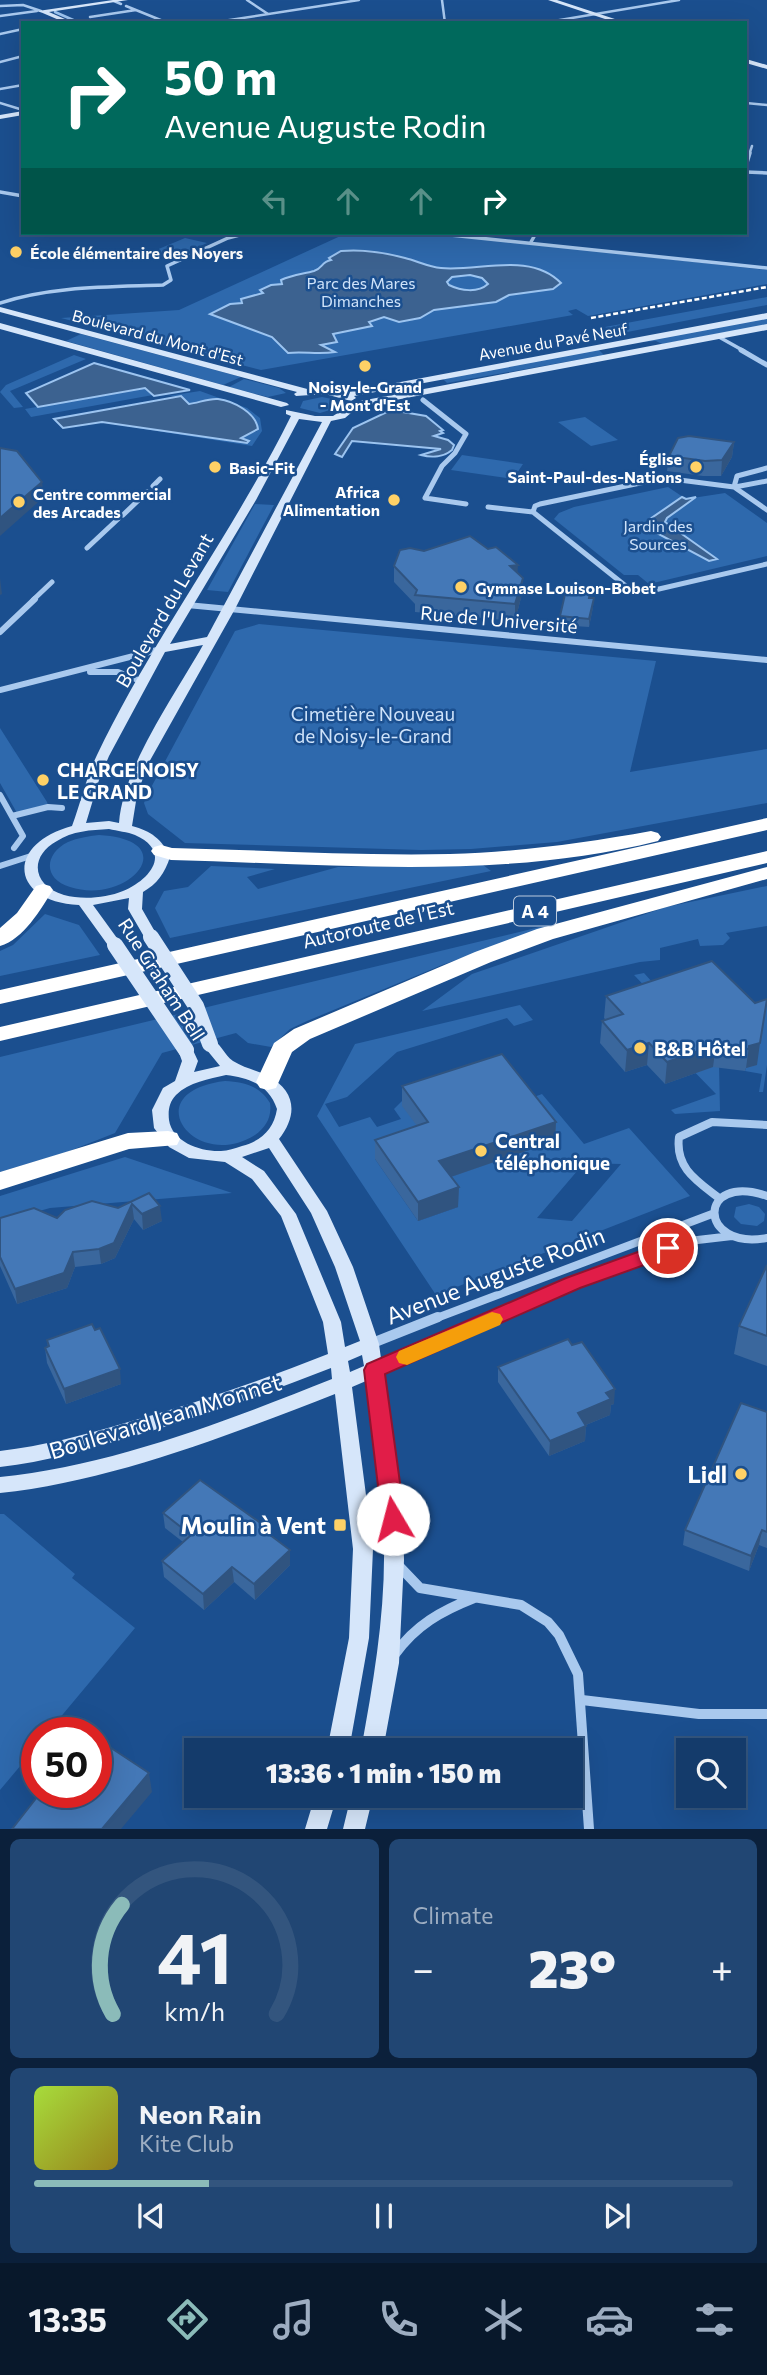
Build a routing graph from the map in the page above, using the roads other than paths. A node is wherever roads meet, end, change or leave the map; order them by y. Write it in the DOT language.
graph roads {
  1 [pos="247,0"];
  2 [pos="359,0"];
  3 [pos="442,0"];
  4 [pos="551,0"];
  5 [pos="679,0"];
  6 [pos="121,3"];
  7 [pos="0,6"];
  8 [pos="136,10"];
  9 [pos="41,11"];
  10 [pos="596,14"];
  11 [pos="269,15"];
  12 [pos="0,16"];
  13 [pos="90,17"];
  14 [pos="66,21"];
  15 [pos="163,21"];
  16 [pos="225,21"];
  17 [pos="445,21"];
  18 [pos="554,21"];
  19 [pos="618,21"];
  20 [pos="21,29"];
  21 [pos="0,34"];
  22 [pos="0,56"];
  23 [pos="21,56"];
  24 [pos="11,59"];
  25 [pos="747,61"];
  26 [pos="0,62"];
  27 [pos="767,67"];
  28 [pos="21,85"];
  29 [pos="0,89"];
  30 [pos="0,103"];
  31 [pos="747,103"];
  32 [pos="767,105"];
  33 [pos="21,110"];
  34 [pos="21,112"];
  35 [pos="0,117"];
  36 [pos="752,146"];
  37 [pos="747,163"];
  38 [pos="747,172"];
  39 [pos="767,173"];
  40 [pos="0,192"];
  41 [pos="21,195"];
  42 [pos="239,235"];
  43 [pos="470,235"];
  44 [pos="535,235"];
  45 [pos="531,242"];
  46 [pos="767,268"];
  47 [pos="0,303"];
  48 [pos="0,309"];
  49 [pos="767,316"];
  50 [pos="0,326"];
  51 [pos="767,327"];
  52 [pos="719,337"];
  53 [pos="767,365"];
  54 [pos="308,392"];
  55 [pos="344,395"];
  56 [pos="423,400"];
  57 [pos="284,405"];
  58 [pos="355,405"];
  59 [pos="296,416"];
  60 [pos="328,419"];
  61 [pos="767,468"];
  62 [pos="160,479"];
  63 [pos="767,481"];
  64 [pos="153,486"];
  65 [pos="734,487"];
  66 [pos="147,492"];
  67 [pos="466,504"];
  68 [pos="488,507"];
  69 [pos="767,510"];
  70 [pos="533,512"];
  71 [pos="87,548"];
  72 [pos="767,564"];
  73 [pos="52,582"];
  74 [pos="187,605"];
  75 [pos="229,609"];
  76 [pos="0,632"];
  77 [pos="212,640"];
  78 [pos="161,649"];
  79 [pos="767,660"];
  80 [pos="65,676"];
  81 [pos="143,682"];
  82 [pos="0,690"];
  83 [pos="0,795"];
  84 [pos="61,808"];
  85 [pos="12,816"];
  86 [pos="758,826"];
  87 [pos="125,827"];
  88 [pos="77,829"];
  89 [pos="14,848"];
  90 [pos="162,850"];
  91 [pos="34,855"];
  92 [pos="767,857"];
  93 [pos="0,866"];
  94 [pos="767,873"];
  95 [pos="43,890"];
  96 [pos="136,892"];
  97 [pos="84,902"];
  98 [pos="0,939"];
  99 [pos="0,998"];
  100 [pos="0,1034"];
  101 [pos="241,1072"];
  102 [pos="182,1082"];
  103 [pos="268,1083"];
  104 [pos="767,1125"];
  105 [pos="168,1139"];
  106 [pos="271,1139"];
  107 [pos="228,1156"];
  108 [pos="0,1181"];
  109 [pos="767,1196"];
  110 [pos="719,1198"];
  111 [pos="712,1214"];
  112 [pos="732,1236"];
  113 [pos="767,1238"];
  114 [pos="370,1344"];
  115 [pos="338,1357"];
  116 [pos="374,1370"];
  117 [pos="343,1384"];
  118 [pos="0,1459"];
  119 [pos="0,1485"];
  120 [pos="394,1560"];
  121 [pos="478,1597"];
  122 [pos="388,1663"];
  123 [pos="582,1700"];
  124 [pos="767,1714"];
  125 [pos="340,1738"];
  126 [pos="374,1738"];
  127 [pos="322,1808"];
  128 [pos="359,1808"];
  129 [pos="316,1829"];
  130 [pos="354,1829"];
  131 [pos="589,1829"];
  1 -- 11 [label="street"];
  2 -- 11 [label="street"];
  3 -- 17 [label="street"];
  4 -- 10 [label="main road"];
  5 -- 10 [label="street"];
  6 -- 8 [label="street"];
  6 -- 9 [label="main road"];
  7 -- 9 [label="street"];
  8 -- 13 [label="street"];
  8 -- 15 [label="street"];
  9 -- 12 [label="street"];
  9 -- 14 [label="main road"];
  10 -- 18 [label="street"];
  10 -- 19 [label="main road"];
  11 -- 16 [label="street"];
  20 -- 21 [label="street"];
  22 -- 24 [label="street"];
  23 -- 24 [label="street"];
  24 -- 26 [label="street"];
  25 -- 27 [label="main road"];
  28 -- 29 [label="street"];
  30 -- 33 [label="street"];
  31 -- 32 [label="street"];
  34 -- 35 [label="main road"];
  36 -- 37 [label="street"];
  38 -- 39 [label="street"];
  40 -- 41 [label="street"];
  42 -- 47 [label="street"];
  43 -- 45 [label="street"];
  44 -- 45 [label="street"];
  45 -- 46 [label="street"];
  48 -- 54 [label="main road, Boulevard du Mont d'Est"];
  49 -- 55 [label="main road, Avenue du Pavé Neuf"];
  50 -- 57 [label="main road, Boulevard du Mont d'Est"];
  51 -- 52 [label="main road, Avenue du Pavé Neuf"];
  52 -- 53 [label="street"];
  52 -- 58 [label="main road, Avenue du Pavé Neuf"];
  54 -- 55 [label="main road, Boulevard du Mont d'Est"];
  54 -- 57 [label="main road"];
  55 -- 58 [label="main road"];
  56 -- 67 [label="street"];
  57 -- 59 [label="main road"];
  58 -- 60 [label="main road, Avenue du Pavé Neuf"];
  59 -- 60 [label="main road"];
  59 -- 74 [label="main road, Boulevard du Levant"];
  60 -- 75 [label="main road"];
  61 -- 65 [label="street"];
  62 -- 64 [label="street"];
  63 -- 65 [label="street"];
  65 -- 69 [label="street"];
  65 -- 70 [label="street"];
  66 -- 71 [label="street"];
  68 -- 70 [label="street"];
  70 -- 72 [label="street"];
  73 -- 76 [label="street"];
  74 -- 75 [label="street, Rue de l'Université"];
  74 -- 78 [label="main road, Boulevard du Levant"];
  75 -- 77 [label="main road"];
  75 -- 79 [label="street, Rue de l'Université"];
  77 -- 78 [label="main road"];
  77 -- 87 [label="main road"];
  78 -- 80 [label="street"];
  78 -- 81 [label="main road, Boulevard du Levant"];
  80 -- 81 [label="street"];
  80 -- 82 [label="street"];
  81 -- 88 [label="main road, Boulevard du Levant"];
  83 -- 85 [label="street"];
  84 -- 85 [label="street"];
  85 -- 89 [label="street"];
  86 -- 90 [label="highway"];
  86 -- 99 [label="highway, Autoroute de l’Est / A 4"];
  87 -- 88 [label="main road"];
  87 -- 90 [label="main road"];
  88 -- 91 [label="main road"];
  90 -- 96 [label="main road"];
  91 -- 93 [label="street"];
  91 -- 95 [label="main road"];
  92 -- 100 [label="highway, Autoroute de l’Est / A 4"];
  94 -- 103 [label="highway"];
  95 -- 97 [label="main road"];
  95 -- 98 [label="highway"];
  96 -- 97 [label="main road"];
  96 -- 101 [label="main road, Rue Graham Bell, bridge"];
  97 -- 102 [label="main road, Rue Graham Bell, bridge"];
  101 -- 102 [label="main road, Rue Graham Bell"];
  101 -- 103 [label="main road, Rue Graham Bell"];
  102 -- 105 [label="main road"];
  103 -- 106 [label="main road"];
  104 -- 110 [label="street"];
  105 -- 107 [label="main road"];
  105 -- 108 [label="highway"];
  106 -- 107 [label="main road"];
  106 -- 114 [label="main road"];
  107 -- 115 [label="main road"];
  109 -- 110 [label="street"];
  110 -- 111 [label="street"];
  111 -- 112 [label="street"];
  111 -- 114 [label="street, Avenue Auguste Rodin"];
  112 -- 113 [label="street, Avenue Auguste Rodin"];
  112 -- 116 [label="street, Avenue Auguste Rodin"];
  114 -- 115 [label="main road, Boulevard Jean Monnet"];
  114 -- 116 [label="main road"];
  115 -- 117 [label="main road"];
  115 -- 118 [label="main road, Boulevard Jean Monnet"];
  116 -- 117 [label="main road, Boulevard Jean Monnet"];
  116 -- 120 [label="main road"];
  117 -- 119 [label="main road, Boulevard Jean Monnet"];
  117 -- 125 [label="main road"];
  120 -- 121 [label="street"];
  120 -- 122 [label="main road"];
  121 -- 122 [label="street"];
  121 -- 123 [label="street"];
  122 -- 126 [label="main road"];
  123 -- 124 [label="street"];
  123 -- 131 [label="street"];
  127 -- 129 [label="main road"];
  128 -- 130 [label="main road"];
}
